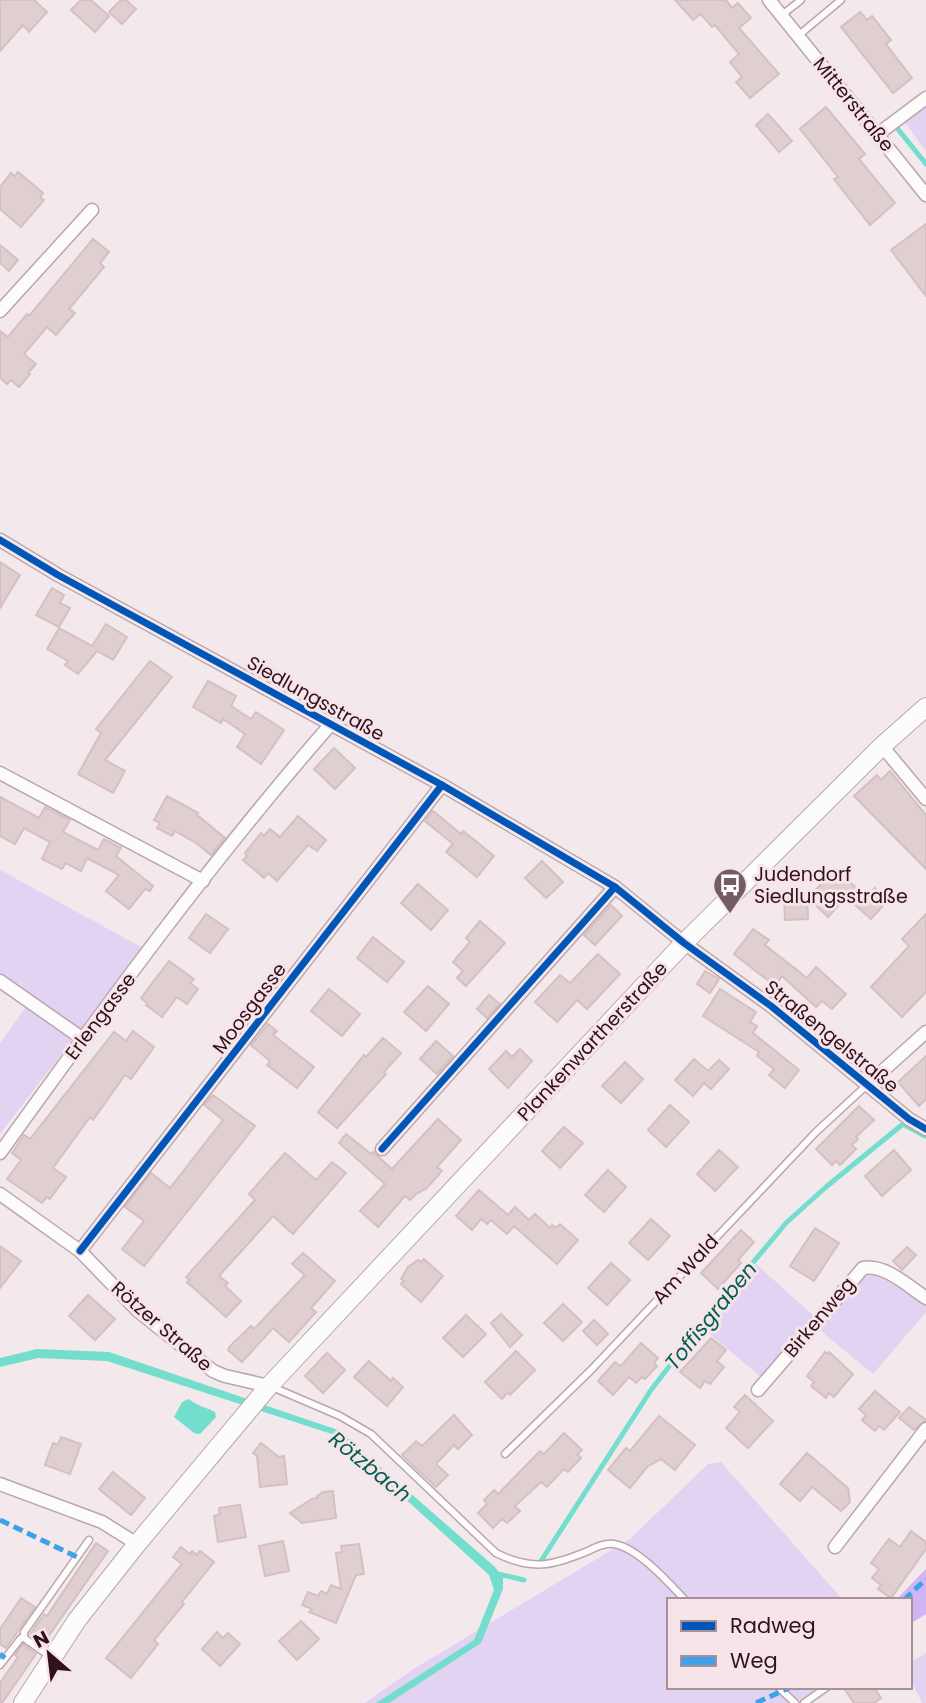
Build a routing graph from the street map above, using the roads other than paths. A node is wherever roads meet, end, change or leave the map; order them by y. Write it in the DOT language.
graph roads {
  1 [pos="769,0"];
  2 [pos="801,0"];
  3 [pos="841,0"];
  4 [pos="782,15"];
  5 [pos="799,35"];
  6 [pos="926,98"];
  7 [pos="878,134"];
  8 [pos="926,195"];
  9 [pos="92,210"];
  10 [pos="0,311"];
  11 [pos="0,540"];
  12 [pos="926,707"];
  13 [pos="331,724"];
  14 [pos="882,746"];
  15 [pos="0,773"];
  16 [pos="442,785"];
  17 [pos="926,799"];
  18 [pos="203,881"];
  19 [pos="615,887"];
  20 [pos="684,943"];
  21 [pos="0,981"];
  22 [pos="926,1032"];
  23 [pos="83,1039"];
  24 [pos="867,1085"];
  25 [pos="926,1129"];
  26 [pos="382,1149"];
  27 [pos="0,1153"];
  28 [pos="0,1194"];
  29 [pos="80,1251"];
  30 [pos="926,1298"];
  31 [pos="758,1390"];
  32 [pos="264,1391"];
  33 [pos="926,1429"];
  34 [pos="505,1454"];
  35 [pos="0,1484"];
  36 [pos="89,1540"];
  37 [pos="137,1544"];
  38 [pos="835,1547"];
  39 [pos="683,1598"];
  40 [pos="24,1638"];
  41 [pos="52,1658"];
  42 [pos="0,1665"];
  43 [pos="780,1689"];
  44 [pos="824,1689"];
  45 [pos="23,1703"];
  46 [pos="795,1703"];
  47 [pos="804,1703"];
  1 -- 4 [label="street, Mitterstraße"];
  2 -- 4 [label="lane"];
  3 -- 5 [label="lane"];
  4 -- 5 [label="street, Mitterstraße"];
  5 -- 7 [label="street, Mitterstraße"];
  6 -- 7 [label="street"];
  7 -- 8 [label="street, Mitterstraße"];
  9 -- 10 [label="street"];
  11 -- 13 [label="street, Siedlungsstraße"];
  12 -- 14 [label="main road, Plankenwartherstraße"];
  13 -- 16 [label="street, Siedlungsstraße"];
  13 -- 18 [label="street, Erlengasse"];
  14 -- 17 [label="street"];
  14 -- 20 [label="main road, Plankenwartherstraße"];
  15 -- 18 [label="street"];
  16 -- 19 [label="street, Siedlungsstraße"];
  16 -- 29 [label="street, Moosgasse"];
  18 -- 23 [label="street, Erlengasse"];
  19 -- 20 [label="street, Siedlungsstraße"];
  19 -- 26 [label="street"];
  20 -- 24 [label="street, Straßengelstraße"];
  20 -- 32 [label="main road, Plankenwartherstraße"];
  21 -- 23 [label="street"];
  22 -- 24 [label="street"];
  23 -- 27 [label="street, Erlengasse"];
  24 -- 25 [label="street, Straßengelstraße"];
  24 -- 34 [label="lane, Am Wald"];
  28 -- 29 [label="street, Rötzer Straße"];
  29 -- 32 [label="street, Rötzer Straße"];
  30 -- 31 [label="street, Birkenweg"];
  32 -- 37 [label="main road, Plankenwartherstraße"];
  32 -- 39 [label="lane"];
  33 -- 38 [label="street"];
  35 -- 37 [label="street"];
  36 -- 40 [label="lane"];
  37 -- 41 [label="main road, Plankenwartherstraße"];
  40 -- 41 [label="lane"];
  40 -- 42 [label="lane"];
  41 -- 45 [label="main road, Plankenwartherstraße"];
  43 -- 46 [label="lane"];
  44 -- 47 [label="lane"];
}
